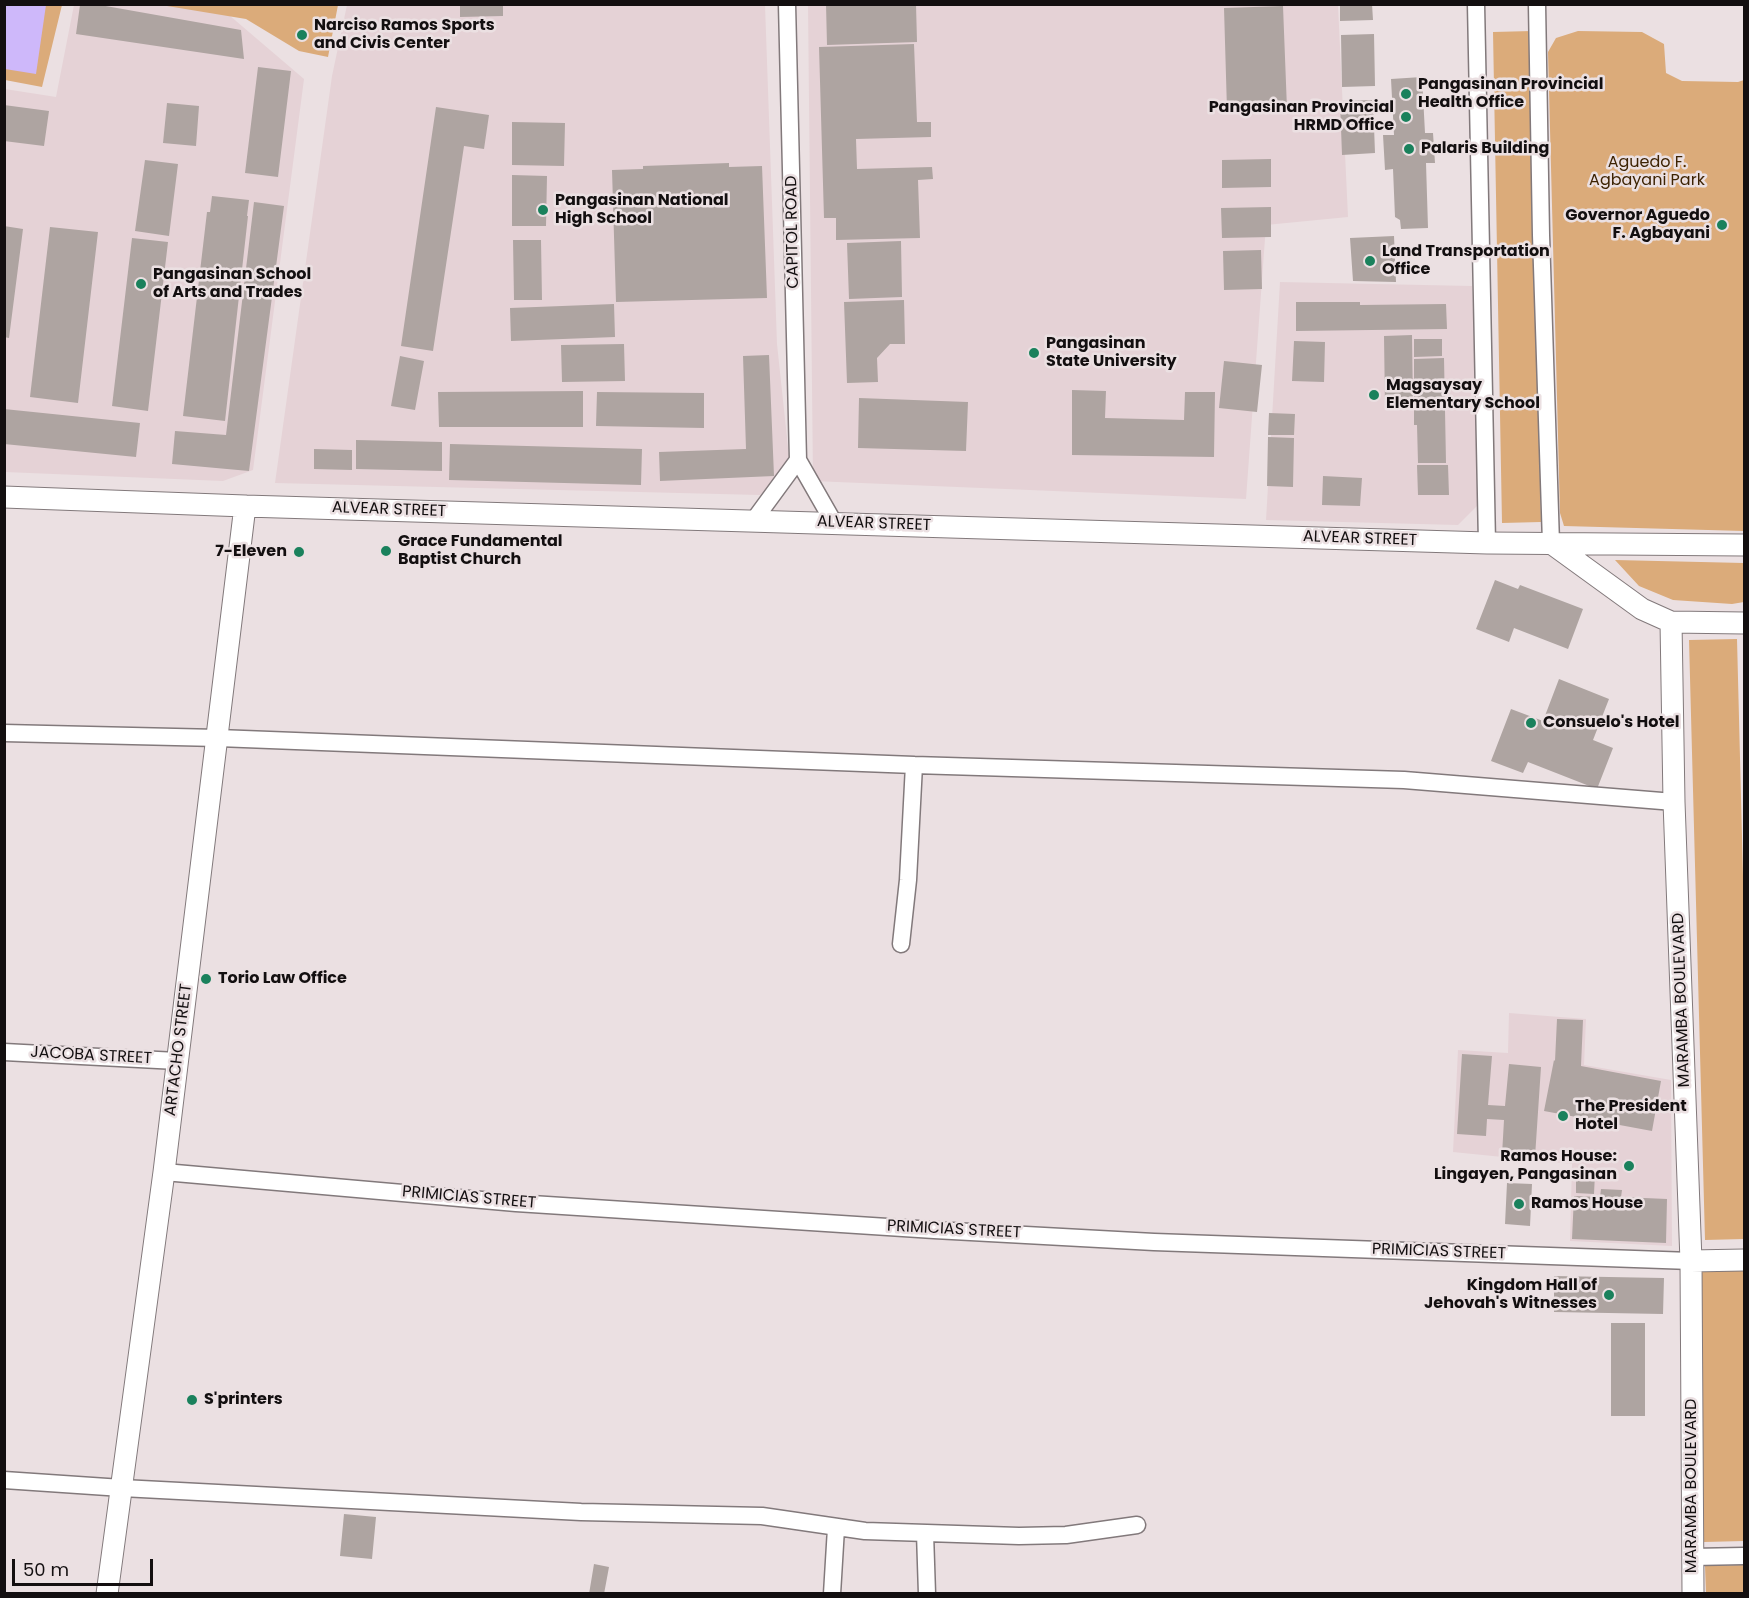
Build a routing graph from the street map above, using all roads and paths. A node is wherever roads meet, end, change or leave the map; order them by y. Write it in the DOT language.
graph roads {
  1 [pos="787,4"];
  2 [pos="1476,4"];
  3 [pos="1537,4"];
  4 [pos="798,460"];
  5 [pos="4,497"];
  6 [pos="245,506"];
  7 [pos="754,520"];
  8 [pos="834,523"];
  9 [pos="1486,543"];
  10 [pos="1551,543"];
  11 [pos="1744,545"];
  12 [pos="1671,622"];
  13 [pos="1744,623"];
  14 [pos="4,733"];
  15 [pos="218,738"];
  16 [pos="914,765"];
  17 [pos="1674,802"];
  18 [pos="901,944"];
  19 [pos="4,1052"];
  20 [pos="177,1061"];
  21 [pos="164,1172"];
  22 [pos="1744,1260"];
  23 [pos="1691,1261"];
  24 [pos="4,1480"];
  25 [pos="122,1488"];
  26 [pos="1137,1525"];
  27 [pos="836,1528"];
  28 [pos="925,1533"];
  29 [pos="1744,1556"];
  30 [pos="1692,1557"];
  31 [pos="107,1593"];
  32 [pos="832,1593"];
  33 [pos="927,1593"];
  34 [pos="1693,1593"];
  1 -- 4 [label="street, CAPITOL ROAD"];
  2 -- 9 [label="street"];
  3 -- 10 [label="street"];
  4 -- 7 [label="street"];
  4 -- 8 [label="street, CAPITOL ROAD"];
  5 -- 6 [label="street, ALVEAR STREET"];
  6 -- 7 [label="street, ALVEAR STREET"];
  6 -- 15 [label="street, ARTACHO STREET"];
  7 -- 8 [label="street, ALVEAR STREET"];
  8 -- 9 [label="street, ALVEAR STREET"];
  9 -- 10 [label="street, ALVEAR STREET"];
  10 -- 11 [label="street, ALVEAR STREET"];
  10 -- 12 [label="street"];
  12 -- 13 [label="street"];
  12 -- 17 [label="street, MARAMBA BOULEVARD"];
  14 -- 15 [label="street"];
  15 -- 16 [label="street"];
  15 -- 20 [label="street, ARTACHO STREET"];
  16 -- 17 [label="street"];
  16 -- 18 [label="street"];
  17 -- 23 [label="street, MARAMBA BOULEVARD"];
  19 -- 20 [label="street, JACOBA STREET"];
  20 -- 21 [label="street, ARTACHO STREET"];
  21 -- 23 [label="street, PRIMICIAS STREET"];
  21 -- 25 [label="street, ARTACHO STREET"];
  22 -- 23 [label="street, PRIMICIAS STREET"];
  23 -- 30 [label="street, MARAMBA BOULEVARD"];
  24 -- 25 [label="street"];
  25 -- 27 [label="street"];
  25 -- 31 [label="street, ARTACHO STREET"];
  26 -- 28 [label="street"];
  27 -- 28 [label="street"];
  27 -- 32 [label="street"];
  28 -- 33 [label="street"];
  29 -- 30 [label="street"];
  30 -- 34 [label="street, MARAMBA BOULEVARD"];
}
